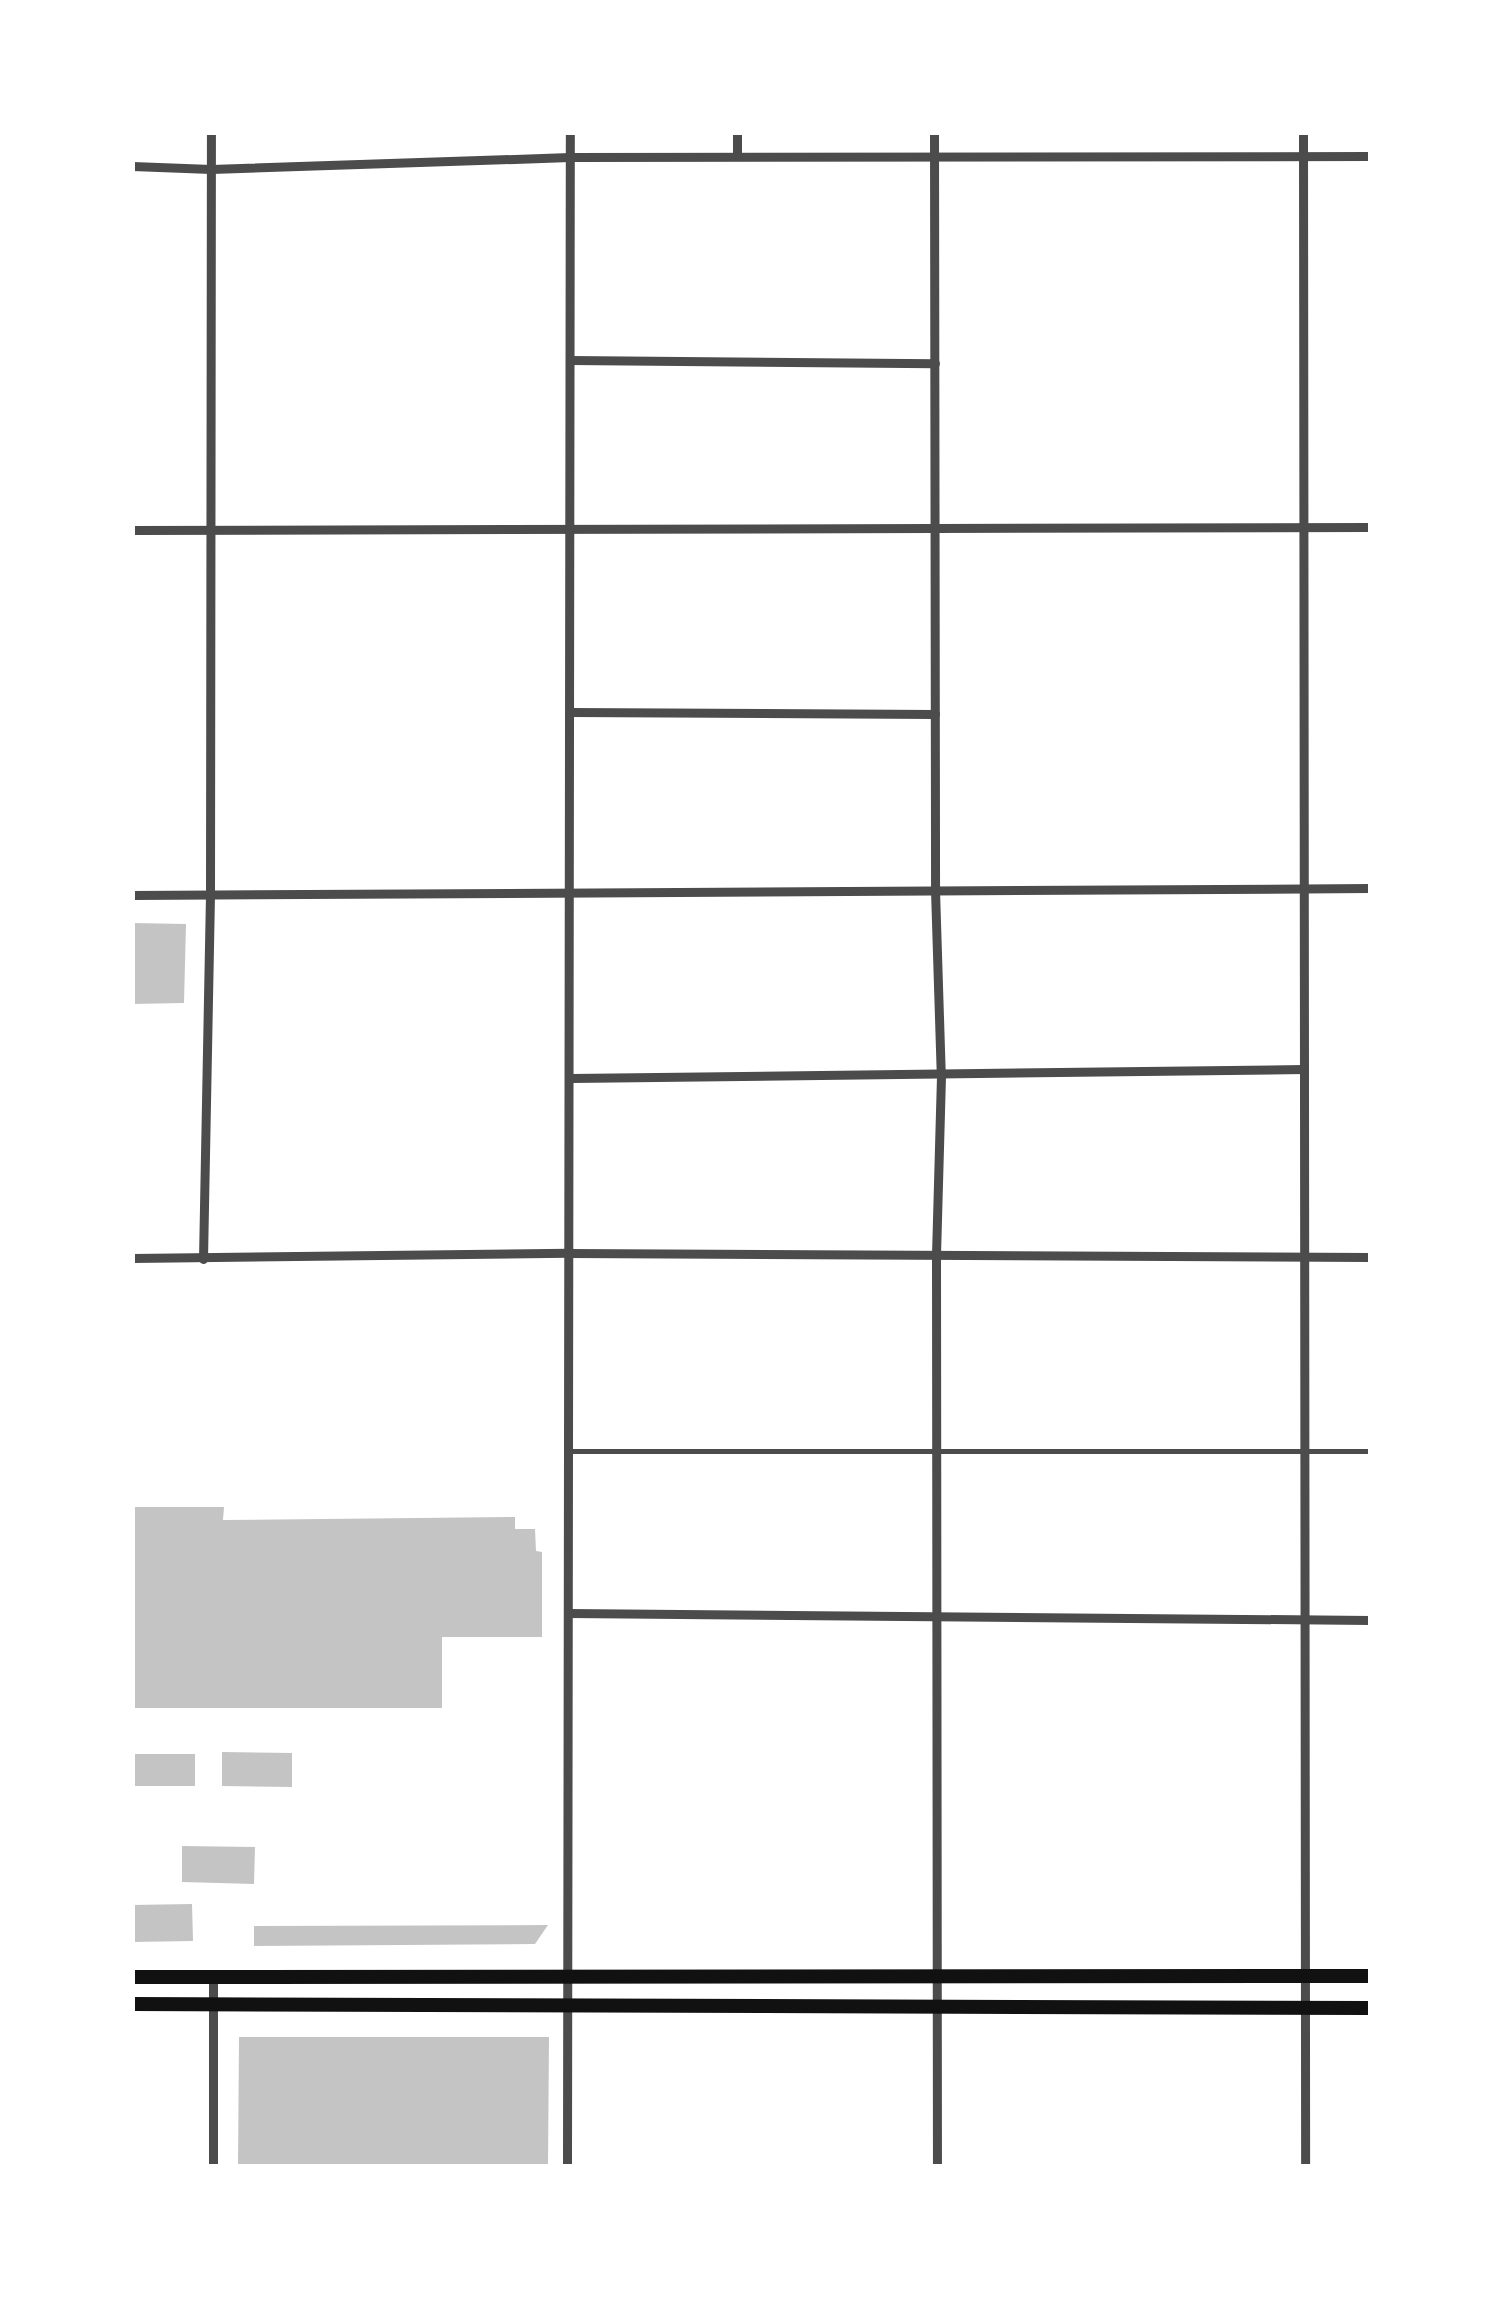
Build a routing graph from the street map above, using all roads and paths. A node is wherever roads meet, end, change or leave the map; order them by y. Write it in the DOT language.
graph roads {
  1 [pos="211,132"];
  2 [pos="570,132"];
  3 [pos="737,132"];
  4 [pos="934,132"];
  5 [pos="1303,132"];
  6 [pos="737,156"];
  7 [pos="934,156"];
  8 [pos="1303,156"];
  9 [pos="1370,156"];
  10 [pos="570,157"];
  11 [pos="132,166"];
  12 [pos="211,168"];
  13 [pos="570,360"];
  14 [pos="934,363"];
  15 [pos="1370,527"];
  16 [pos="570,528"];
  17 [pos="935,528"];
  18 [pos="1304,528"];
  19 [pos="132,530"];
  20 [pos="211,531"];
  21 [pos="569,712"];
  22 [pos="935,714"];
  23 [pos="1304,888"];
  24 [pos="1370,888"];
  25 [pos="935,890"];
  26 [pos="569,891"];
  27 [pos="132,896"];
  28 [pos="210,896"];
  29 [pos="1304,1069"];
  30 [pos="941,1076"];
  31 [pos="572,1078"];
  32 [pos="568,1253"];
  33 [pos="936,1255"];
  34 [pos="1304,1256"];
  35 [pos="1370,1257"];
  36 [pos="132,1258"];
  37 [pos="203,1259"];
  38 [pos="568,1451"];
  39 [pos="936,1451"];
  40 [pos="1305,1451"];
  41 [pos="1370,1451"];
  42 [pos="568,1613"];
  43 [pos="936,1616"];
  44 [pos="1305,1618"];
  45 [pos="1370,1620"];
  46 [pos="567,1976"];
  47 [pos="936,1976"];
  48 [pos="1306,1976"];
  49 [pos="1370,1976"];
  50 [pos="132,1978"];
  51 [pos="214,1978"];
  52 [pos="132,2004"];
  53 [pos="214,2004"];
  54 [pos="567,2005"];
  55 [pos="937,2007"];
  56 [pos="1306,2008"];
  57 [pos="1370,2008"];
  58 [pos="213,2166"];
  59 [pos="567,2166"];
  60 [pos="936,2166"];
  61 [pos="1305,2166"];
  1 -- 12 [label="street"];
  2 -- 10 [label="street"];
  3 -- 6 [label="street"];
  4 -- 7 [label="street"];
  5 -- 8 [label="street"];
  6 -- 7 [label="street"];
  6 -- 10 [label="street"];
  7 -- 8 [label="street"];
  7 -- 14 [label="street"];
  8 -- 9 [label="street"];
  8 -- 18 [label="street"];
  10 -- 12 [label="street"];
  10 -- 13 [label="street"];
  11 -- 12 [label="street"];
  12 -- 20 [label="street"];
  13 -- 14 [label="street"];
  13 -- 16 [label="street"];
  14 -- 17 [label="street"];
  15 -- 18 [label="street"];
  16 -- 17 [label="street"];
  16 -- 20 [label="street"];
  16 -- 21 [label="street"];
  17 -- 18 [label="street"];
  17 -- 22 [label="street"];
  18 -- 23 [label="street"];
  19 -- 20 [label="street"];
  20 -- 28 [label="street"];
  21 -- 22 [label="street"];
  21 -- 26 [label="street"];
  22 -- 25 [label="street"];
  23 -- 24 [label="street"];
  23 -- 25 [label="street"];
  23 -- 29 [label="street"];
  25 -- 26 [label="street"];
  25 -- 30 [label="street"];
  26 -- 28 [label="street"];
  26 -- 31 [label="street"];
  27 -- 28 [label="street"];
  28 -- 37 [label="street"];
  29 -- 30 [label="street"];
  29 -- 34 [label="street"];
  30 -- 31 [label="street"];
  30 -- 33 [label="street"];
  31 -- 32 [label="street"];
  32 -- 33 [label="street"];
  32 -- 37 [label="street"];
  32 -- 38 [label="street"];
  33 -- 34 [label="street"];
  33 -- 39 [label="street"];
  34 -- 35 [label="street"];
  34 -- 40 [label="street"];
  36 -- 37 [label="street"];
  38 -- 39 [label="lane"];
  38 -- 42 [label="street"];
  39 -- 40 [label="lane"];
  39 -- 43 [label="street"];
  40 -- 41 [label="lane"];
  40 -- 44 [label="street"];
  42 -- 43 [label="street"];
  42 -- 46 [label="street"];
  43 -- 44 [label="street"];
  43 -- 47 [label="street"];
  44 -- 45 [label="street"];
  44 -- 48 [label="street"];
  46 -- 47 [label="main road"];
  46 -- 51 [label="main road"];
  46 -- 54 [label="street"];
  47 -- 48 [label="main road"];
  47 -- 55 [label="street"];
  48 -- 49 [label="main road"];
  48 -- 56 [label="street"];
  50 -- 51 [label="main road"];
  51 -- 53 [label="street"];
  52 -- 53 [label="main road"];
  53 -- 54 [label="main road"];
  53 -- 58 [label="street"];
  54 -- 55 [label="main road"];
  54 -- 59 [label="street"];
  55 -- 56 [label="main road"];
  55 -- 60 [label="street"];
  56 -- 57 [label="main road"];
  56 -- 61 [label="street"];
}
